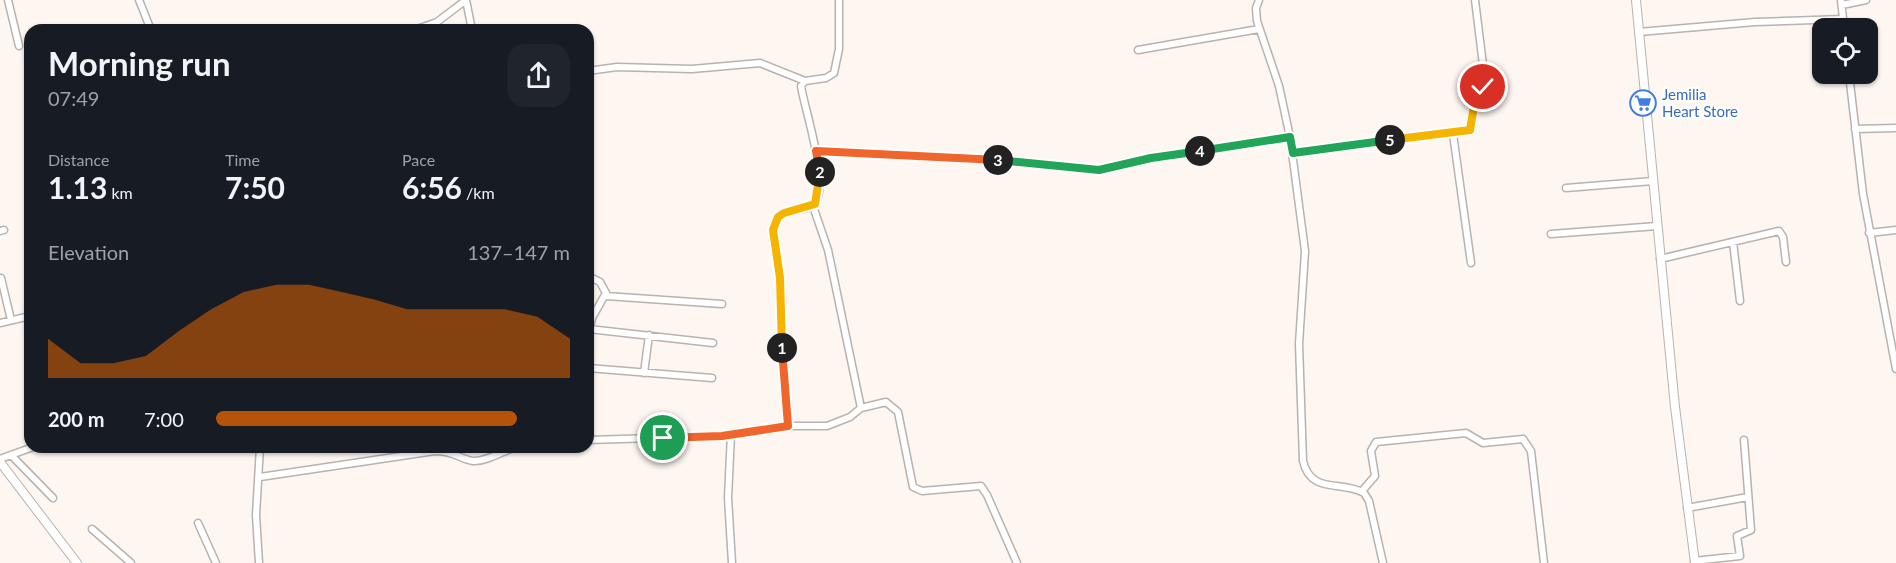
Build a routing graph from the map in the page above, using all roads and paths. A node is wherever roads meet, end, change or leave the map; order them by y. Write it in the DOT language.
graph roads {
  1 [pos="8,0"];
  2 [pos="139,0"];
  3 [pos="449,0"];
  4 [pos="466,0"];
  5 [pos="839,0"];
  6 [pos="1259,0"];
  7 [pos="1475,0"];
  8 [pos="1636,0"];
  9 [pos="1866,0"];
  10 [pos="1841,2"];
  11 [pos="0,3"];
  12 [pos="452,8"];
  13 [pos="1843,18"];
  14 [pos="1812,20"];
  15 [pos="149,24"];
  16 [pos="431,24"];
  17 [pos="471,24"];
  18 [pos="1259,29"];
  19 [pos="1639,32"];
  20 [pos="19,46"];
  21 [pos="1138,50"];
  22 [pos="594,70"];
  23 [pos="805,81"];
  24 [pos="1850,84"];
  25 [pos="1896,128"];
  26 [pos="1855,129"];
  27 [pos="1453,134"];
  28 [pos="1290,137"];
  29 [pos="816,151"];
  30 [pos="1293,153"];
  31 [pos="1653,181"];
  32 [pos="1566,188"];
  33 [pos="813,206"];
  34 [pos="1657,226"];
  35 [pos="1896,230"];
  36 [pos="1869,232"];
  37 [pos="1551,234"];
  38 [pos="1733,242"];
  39 [pos="1660,259"];
  40 [pos="1786,262"];
  41 [pos="1471,263"];
  42 [pos="1,278"];
  43 [pos="594,279"];
  44 [pos="606,296"];
  45 [pos="1740,301"];
  46 [pos="722,304"];
  47 [pos="594,315"];
  48 [pos="24,317"];
  49 [pos="11,320"];
  50 [pos="0,323"];
  51 [pos="594,332"];
  52 [pos="649,335"];
  53 [pos="713,343"];
  54 [pos="594,369"];
  55 [pos="1896,369"];
  56 [pos="645,373"];
  57 [pos="712,378"];
  58 [pos="861,408"];
  59 [pos="788,426"];
  60 [pos="731,434"];
  61 [pos="594,440"];
  62 [pos="1744,440"];
  63 [pos="24,451"];
  64 [pos="260,453"];
  65 [pos="422,453"];
  66 [pos="456,453"];
  67 [pos="498,453"];
  68 [pos="11,456"];
  69 [pos="0,461"];
  70 [pos="260,477"];
  71 [pos="1362,491"];
  72 [pos="1748,497"];
  73 [pos="53,498"];
  74 [pos="1688,508"];
  75 [pos="198,523"];
  76 [pos="92,530"];
  77 [pos="1695,562"];
  78 [pos="77,563"];
  79 [pos="131,563"];
  80 [pos="216,563"];
  81 [pos="259,563"];
  82 [pos="732,563"];
  83 [pos="1017,563"];
  84 [pos="1383,563"];
  85 [pos="1544,563"];
  1 -- 11 [label="street"];
  1 -- 20 [label="street"];
  2 -- 15 [label="street"];
  3 -- 12 [label="street"];
  4 -- 12 [label="street"];
  4 -- 17 [label="street"];
  5 -- 23 [label="street"];
  6 -- 18 [label="street"];
  7 -- 27 [label="street"];
  8 -- 19 [label="street"];
  9 -- 10 [label="street"];
  10 -- 13 [label="street"];
  12 -- 16 [label="street"];
  14 -- 19 [label="street"];
  18 -- 21 [label="street"];
  18 -- 28 [label="street"];
  19 -- 31 [label="street"];
  22 -- 23 [label="street"];
  23 -- 29 [label="street"];
  24 -- 26 [label="street"];
  25 -- 26 [label="street"];
  26 -- 36 [label="street"];
  27 -- 30 [label="street"];
  27 -- 41 [label="street"];
  28 -- 29 [label="street"];
  28 -- 30 [label="street"];
  29 -- 33 [label="street"];
  30 -- 71 [label="street"];
  31 -- 32 [label="street"];
  31 -- 34 [label="street"];
  33 -- 58 [label="street"];
  33 -- 59 [label="street"];
  34 -- 37 [label="street"];
  34 -- 39 [label="street"];
  35 -- 36 [label="street"];
  36 -- 55 [label="street"];
  38 -- 39 [label="street"];
  38 -- 40 [label="street"];
  38 -- 45 [label="street"];
  39 -- 74 [label="street"];
  42 -- 49 [label="street"];
  43 -- 44 [label="street"];
  44 -- 46 [label="street"];
  44 -- 47 [label="street"];
  48 -- 49 [label="street"];
  49 -- 50 [label="street"];
  51 -- 52 [label="street"];
  52 -- 53 [label="street"];
  52 -- 56 [label="street"];
  54 -- 56 [label="street"];
  56 -- 57 [label="street"];
  58 -- 59 [label="street"];
  58 -- 83 [label="street"];
  59 -- 60 [label="street"];
  60 -- 61 [label="street"];
  60 -- 82 [label="street"];
  62 -- 72 [label="street"];
  63 -- 68 [label="street"];
  64 -- 70 [label="street"];
  65 -- 70 [label="street"];
  66 -- 67 [label="street"];
  68 -- 69 [label="street"];
  68 -- 73 [label="street"];
  69 -- 78 [label="street"];
  70 -- 81 [label="street"];
  71 -- 84 [label="street"];
  71 -- 85 [label="street"];
  72 -- 74 [label="street"];
  72 -- 77 [label="street"];
  74 -- 77 [label="street"];
  75 -- 80 [label="street"];
  76 -- 79 [label="street"];
}
